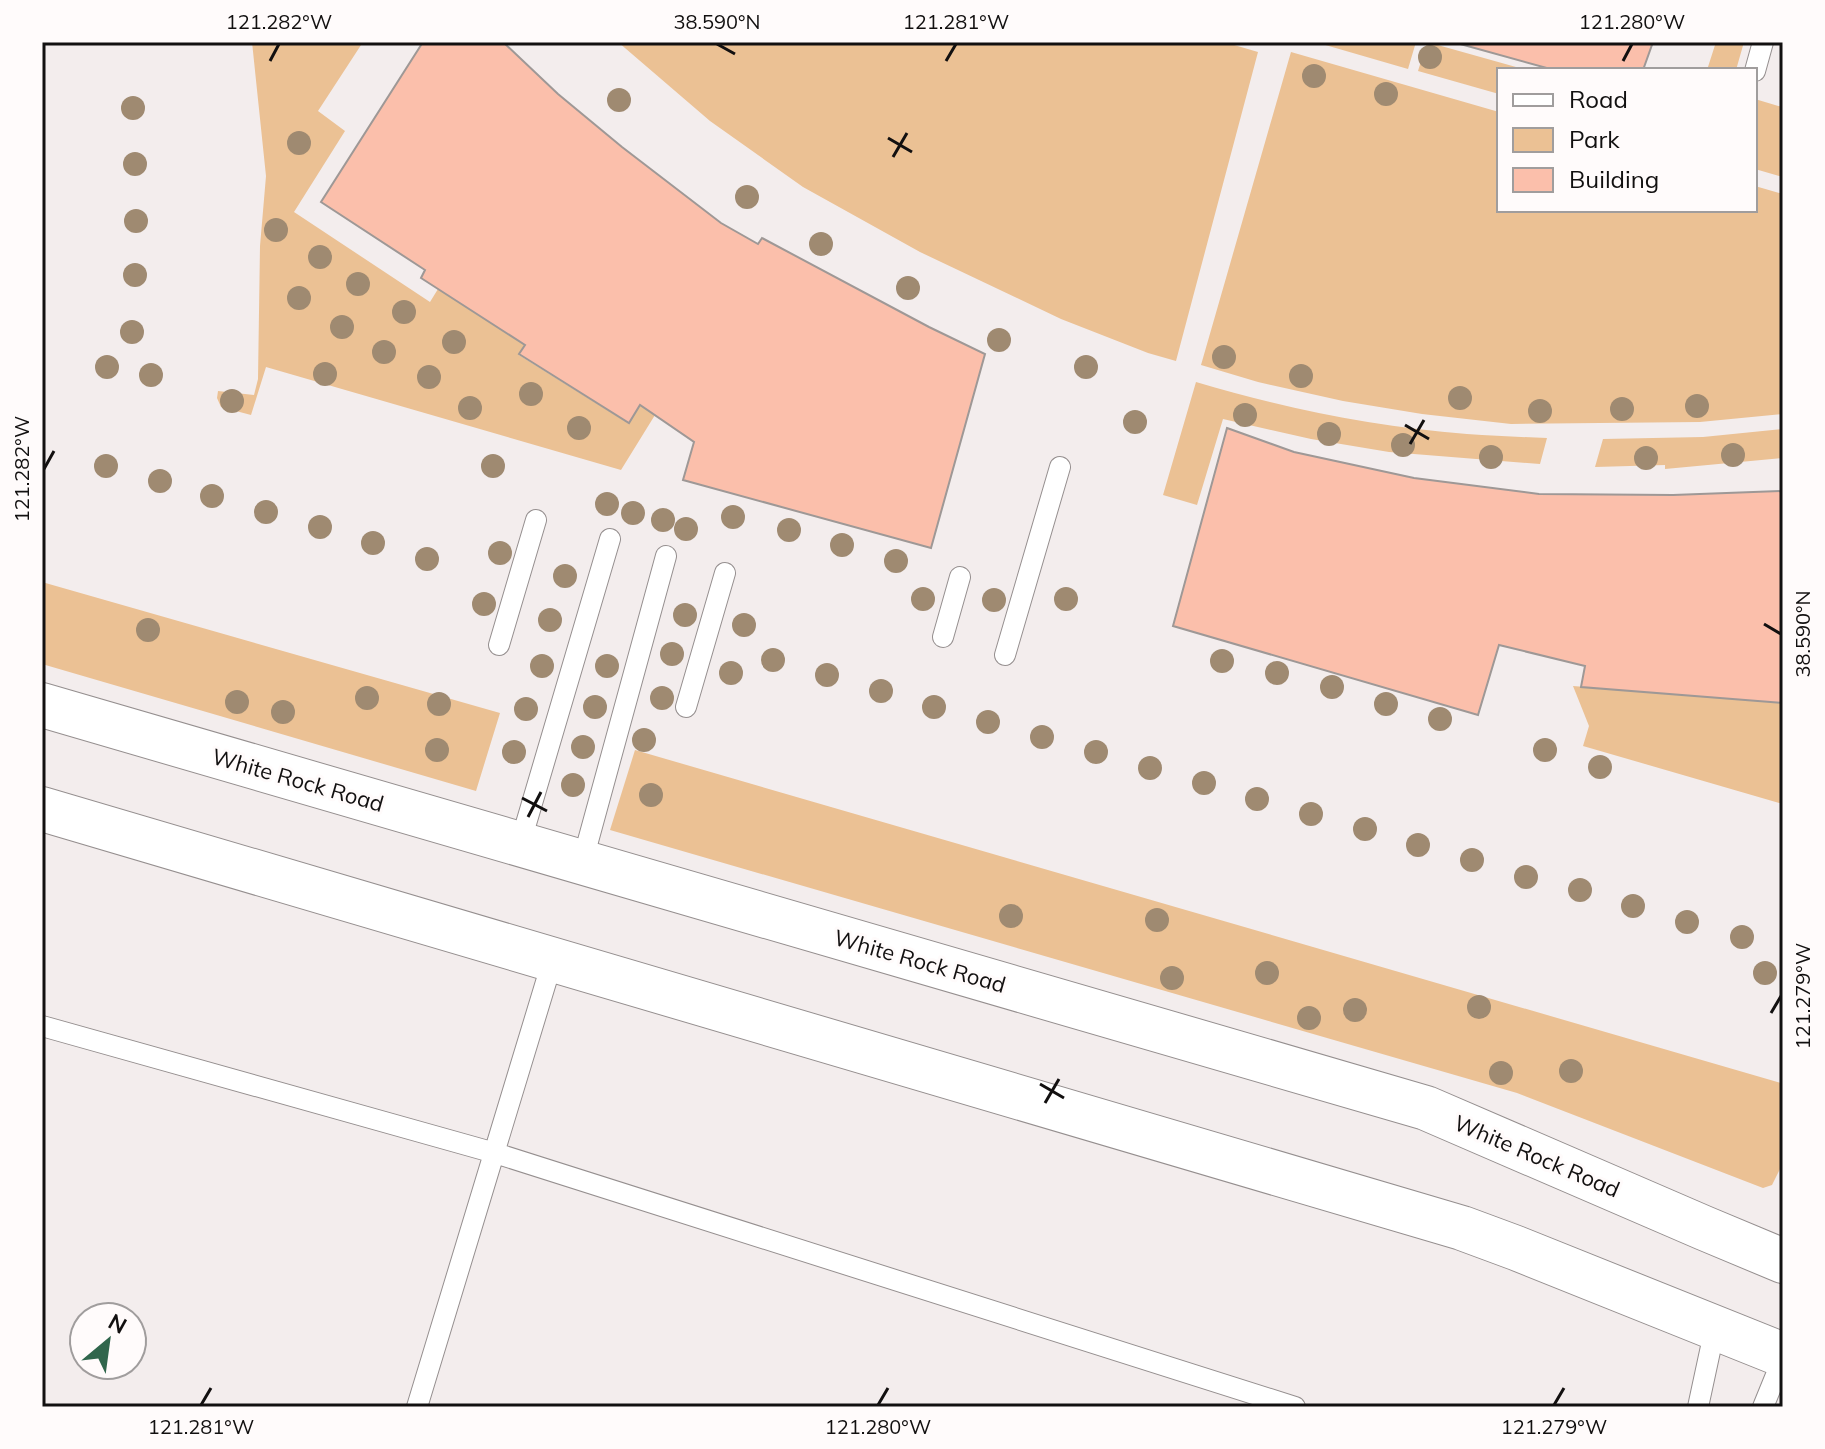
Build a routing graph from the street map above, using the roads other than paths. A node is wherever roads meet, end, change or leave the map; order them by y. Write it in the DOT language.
graph roads {
  1 [pos="1763,42"];
  2 [pos="1756,68"];
  3 [pos="1060,467"];
  4 [pos="536,520"];
  5 [pos="610,539"];
  6 [pos="666,556"];
  7 [pos="725,573"];
  8 [pos="960,577"];
  9 [pos="943,637"];
  10 [pos="499,645"];
  11 [pos="1005,655"];
  12 [pos="42,705"];
  13 [pos="686,707"];
  14 [pos="42,809"];
  15 [pos="520,844"];
  16 [pos="582,863"];
  17 [pos="553,959"];
  18 [pos="42,1026"];
  19 [pos="495,1153"];
  20 [pos="1782,1256"];
  21 [pos="1715,1328"];
  22 [pos="1783,1357"];
  23 [pos="417,1407"];
  24 [pos="1295,1407"];
  25 [pos="1698,1407"];
  26 [pos="1763,1407"];
  1 -- 2 [label="lane"];
  3 -- 11 [label="lane"];
  4 -- 10 [label="lane"];
  5 -- 15 [label="lane"];
  6 -- 16 [label="lane"];
  7 -- 13 [label="lane"];
  8 -- 9 [label="lane"];
  12 -- 15 [label="main road, White Rock Road"];
  14 -- 17 [label="main road"];
  15 -- 16 [label="main road, White Rock Road"];
  16 -- 20 [label="main road, White Rock Road"];
  17 -- 19 [label="lane"];
  17 -- 21 [label="main road"];
  18 -- 19 [label="lane"];
  19 -- 23 [label="lane"];
  19 -- 24 [label="lane"];
  21 -- 22 [label="main road"];
  21 -- 25 [label="lane"];
  22 -- 26 [label="lane"];
}
